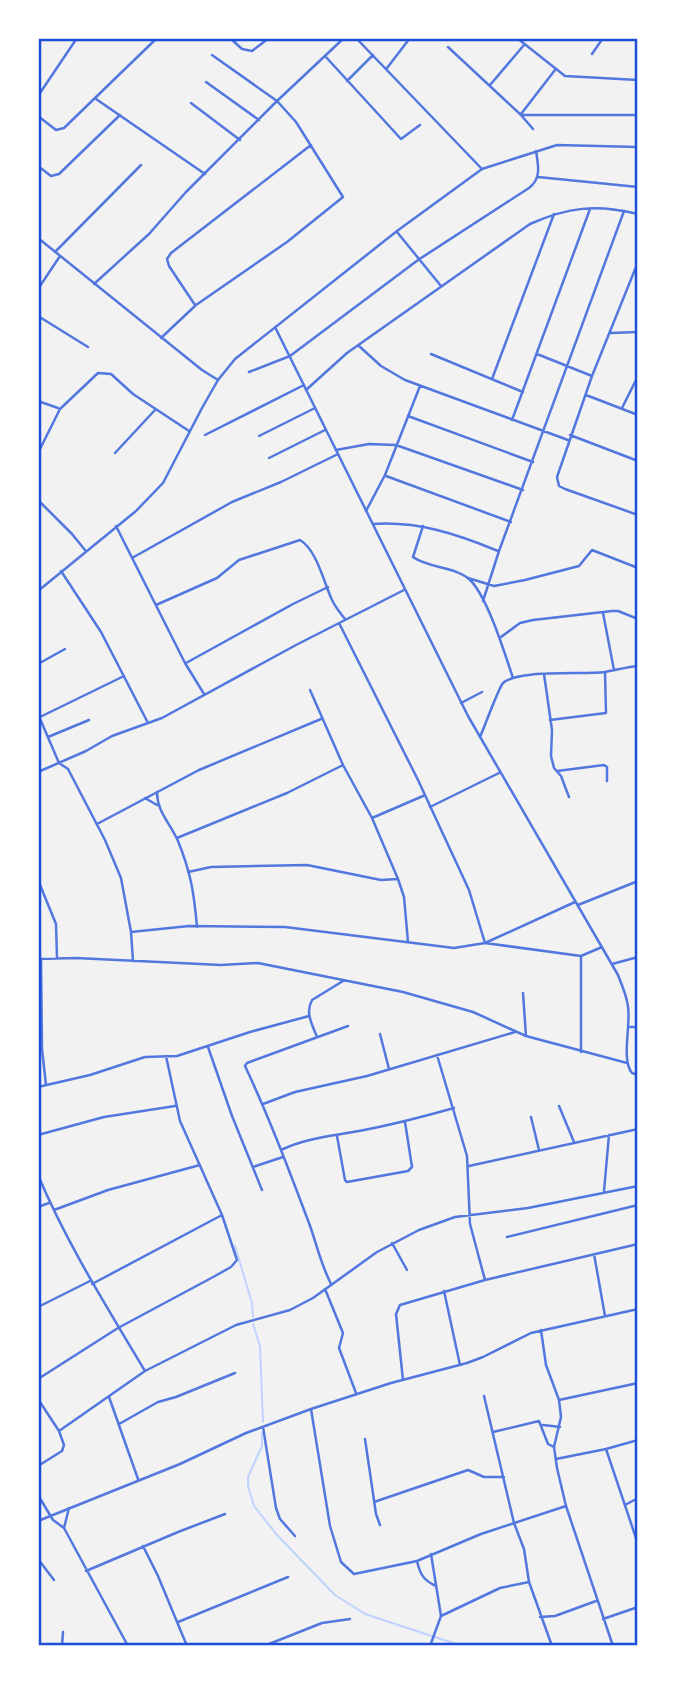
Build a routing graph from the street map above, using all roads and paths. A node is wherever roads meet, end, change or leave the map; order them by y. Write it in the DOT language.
graph roads {
  1 [pos="77,38"];
  2 [pos="157,38"];
  3 [pos="230,38"];
  4 [pos="269,38"];
  5 [pos="344,38"];
  6 [pos="356,38"];
  7 [pos="517,38"];
  8 [pos="603,38"];
  9 [pos="410,39"];
  10 [pos="524,45"];
  11 [pos="448,47"];
  12 [pos="592,54"];
  13 [pos="212,55"];
  14 [pos="325,55"];
  15 [pos="373,55"];
  16 [pos="387,68"];
  17 [pos="555,70"];
  18 [pos="638,80"];
  19 [pos="347,81"];
  20 [pos="206,82"];
  21 [pos="489,86"];
  22 [pos="38,96"];
  23 [pos="96,99"];
  24 [pos="277,101"];
  25 [pos="191,103"];
  26 [pos="120,115"];
  27 [pos="521,115"];
  28 [pos="638,115"];
  29 [pos="38,116"];
  30 [pos="259,120"];
  31 [pos="420,125"];
  32 [pos="533,129"];
  33 [pos="240,140"];
  34 [pos="311,145"];
  35 [pos="638,148"];
  36 [pos="536,151"];
  37 [pos="141,165"];
  38 [pos="38,166"];
  39 [pos="482,169"];
  40 [pos="205,174"];
  41 [pos="538,177"];
  42 [pos="638,187"];
  43 [pos="590,208"];
  44 [pos="624,211"];
  45 [pos="554,214"];
  46 [pos="638,214"];
  47 [pos="397,231"];
  48 [pos="38,238"];
  49 [pos="55,252"];
  50 [pos="60,256"];
  51 [pos="418,260"];
  52 [pos="638,261"];
  53 [pos="40,283"];
  54 [pos="94,284"];
  55 [pos="441,286"];
  56 [pos="38,289"];
  57 [pos="196,305"];
  58 [pos="38,316"];
  59 [pos="275,327"];
  60 [pos="610,332"];
  61 [pos="638,332"];
  62 [pos="161,338"];
  63 [pos="358,346"];
  64 [pos="88,347"];
  65 [pos="431,354"];
  66 [pos="537,354"];
  67 [pos="290,356"];
  68 [pos="567,365"];
  69 [pos="249,372"];
  70 [pos="592,376"];
  71 [pos="638,376"];
  72 [pos="492,379"];
  73 [pos="218,380"];
  74 [pos="304,385"];
  75 [pos="420,386"];
  76 [pos="306,390"];
  77 [pos="523,392"];
  78 [pos="586,394"];
  79 [pos="38,401"];
  80 [pos="315,408"];
  81 [pos="622,408"];
  82 [pos="60,409"];
  83 [pos="155,410"];
  84 [pos="638,415"];
  85 [pos="408,416"];
  86 [pos="512,420"];
  87 [pos="326,430"];
  88 [pos="189,431"];
  89 [pos="543,431"];
  90 [pos="205,435"];
  91 [pos="570,435"];
  92 [pos="259,436"];
  93 [pos="568,440"];
  94 [pos="396,445"];
  95 [pos="337,452"];
  96 [pos="38,453"];
  97 [pos="115,453"];
  98 [pos="269,458"];
  99 [pos="638,461"];
  100 [pos="533,462"];
  101 [pos="384,475"];
  102 [pos="523,490"];
  103 [pos="38,500"];
  104 [pos="366,511"];
  105 [pos="638,515"];
  106 [pos="510,522"];
  107 [pos="373,524"];
  108 [pos="116,526"];
  109 [pos="423,526"];
  110 [pos="85,550"];
  111 [pos="499,551"];
  112 [pos="132,558"];
  113 [pos="638,568"];
  114 [pos="61,571"];
  115 [pos="468,578"];
  116 [pos="489,584"];
  117 [pos="328,587"];
  118 [pos="404,590"];
  119 [pos="38,591"];
  120 [pos="483,601"];
  121 [pos="156,605"];
  122 [pos="603,613"];
  123 [pos="345,619"];
  124 [pos="638,619"];
  125 [pos="339,623"];
  126 [pos="500,638"];
  127 [pos="65,649"];
  128 [pos="186,663"];
  129 [pos="38,664"];
  130 [pos="638,666"];
  131 [pos="614,670"];
  132 [pos="605,672"];
  133 [pos="544,674"];
  134 [pos="124,676"];
  135 [pos="513,678"];
  136 [pos="310,690"];
  137 [pos="482,692"];
  138 [pos="204,694"];
  139 [pos="461,703"];
  140 [pos="39,716"];
  141 [pos="323,719"];
  142 [pos="89,720"];
  143 [pos="550,720"];
  144 [pos="148,723"];
  145 [pos="48,737"];
  146 [pos="480,737"];
  147 [pos="59,763"];
  148 [pos="344,765"];
  149 [pos="557,771"];
  150 [pos="38,772"];
  151 [pos="499,773"];
  152 [pos="607,781"];
  153 [pos="157,792"];
  154 [pos="424,796"];
  155 [pos="569,797"];
  156 [pos="145,798"];
  157 [pos="157,805"];
  158 [pos="430,807"];
  159 [pos="372,818"];
  160 [pos="97,824"];
  161 [pos="177,838"];
  162 [pos="188,872"];
  163 [pos="398,878"];
  164 [pos="38,880"];
  165 [pos="638,881"];
  166 [pos="575,901"];
  167 [pos="578,905"];
  168 [pos="197,927"];
  169 [pos="131,932"];
  170 [pos="408,943"];
  171 [pos="485,943"];
  172 [pos="602,947"];
  173 [pos="580,956"];
  174 [pos="638,957"];
  175 [pos="57,958"];
  176 [pos="40,959"];
  177 [pos="133,961"];
  178 [pos="612,964"];
  179 [pos="343,981"];
  180 [pos="523,993"];
  181 [pos="309,1016"];
  182 [pos="348,1026"];
  183 [pos="630,1027"];
  184 [pos="638,1027"];
  185 [pos="515,1032"];
  186 [pos="380,1034"];
  187 [pos="526,1036"];
  188 [pos="317,1037"];
  189 [pos="208,1047"];
  190 [pos="582,1052"];
  191 [pos="437,1055"];
  192 [pos="166,1056"];
  193 [pos="627,1063"];
  194 [pos="389,1069"];
  195 [pos="638,1075"];
  196 [pos="46,1084"];
  197 [pos="38,1087"];
  198 [pos="263,1104"];
  199 [pos="176,1106"];
  200 [pos="559,1107"];
  201 [pos="454,1108"];
  202 [pos="531,1117"];
  203 [pos="405,1122"];
  204 [pos="638,1129"];
  205 [pos="38,1135"];
  206 [pos="609,1135"];
  207 [pos="336,1136"];
  208 [pos="574,1142"];
  209 [pos="281,1150"];
  210 [pos="539,1150"];
  211 [pos="283,1157"];
  212 [pos="200,1165"];
  213 [pos="469,1166"];
  214 [pos="253,1167"];
  215 [pos="38,1175"];
  216 [pos="638,1186"];
  217 [pos="262,1190"];
  218 [pos="604,1191"];
  219 [pos="50,1203"];
  220 [pos="638,1205"];
  221 [pos="38,1206"];
  222 [pos="54,1210"];
  223 [pos="222,1215"];
  224 [pos="469,1215"];
  225 [pos="507,1237"];
  226 [pos="392,1243"];
  227 [pos="638,1244"];
  228 [pos="594,1254"];
  229 [pos="407,1270"];
  230 [pos="485,1280"];
  231 [pos="91,1283"];
  232 [pos="332,1285"];
  233 [pos="325,1289"];
  234 [pos="444,1291"];
  235 [pos="39,1305"];
  236 [pos="638,1309"];
  237 [pos="605,1316"];
  238 [pos="118,1328"];
  239 [pos="541,1330"];
  240 [pos="460,1364"];
  241 [pos="145,1371"];
  242 [pos="235,1373"];
  243 [pos="38,1379"];
  244 [pos="404,1380"];
  245 [pos="638,1383"];
  246 [pos="356,1394"];
  247 [pos="484,1396"];
  248 [pos="108,1397"];
  249 [pos="38,1399"];
  250 [pos="559,1401"];
  251 [pos="311,1409"];
  252 [pos="119,1424"];
  253 [pos="541,1425"];
  254 [pos="263,1427"];
  255 [pos="560,1427"];
  256 [pos="59,1431"];
  257 [pos="493,1432"];
  258 [pos="365,1439"];
  259 [pos="638,1440"];
  260 [pos="554,1447"];
  261 [pos="606,1449"];
  262 [pos="556,1459"];
  263 [pos="38,1466"];
  264 [pos="504,1478"];
  265 [pos="138,1479"];
  266 [pos="38,1494"];
  267 [pos="638,1498"];
  268 [pos="374,1502"];
  269 [pos="625,1505"];
  270 [pos="566,1506"];
  271 [pos="69,1508"];
  272 [pos="225,1514"];
  273 [pos="50,1516"];
  274 [pos="38,1521"];
  275 [pos="514,1522"];
  276 [pos="380,1525"];
  277 [pos="64,1528"];
  278 [pos="295,1536"];
  279 [pos="638,1544"];
  280 [pos="143,1546"];
  281 [pos="431,1554"];
  282 [pos="38,1559"];
  283 [pos="417,1561"];
  284 [pos="86,1571"];
  285 [pos="288,1577"];
  286 [pos="54,1580"];
  287 [pos="529,1582"];
  288 [pos="436,1586"];
  289 [pos="596,1601"];
  290 [pos="638,1607"];
  291 [pos="441,1616"];
  292 [pos="540,1617"];
  293 [pos="350,1619"];
  294 [pos="603,1619"];
  295 [pos="178,1622"];
  296 [pos="63,1632"];
  297 [pos="431,1643"];
  298 [pos="62,1646"];
  299 [pos="128,1646"];
  300 [pos="187,1646"];
  301 [pos="264,1646"];
  302 [pos="552,1646"];
  303 [pos="613,1646"];
  1 -- 22 [label="street"];
  2 -- 23 [label="street"];
  3 -- 4 [label="street"];
  5 -- 14 [label="street"];
  6 -- 15 [label="street"];
  7 -- 10 [label="street"];
  8 -- 12 [label="street"];
  9 -- 16 [label="street"];
  10 -- 17 [label="street"];
  10 -- 21 [label="street"];
  11 -- 21 [label="street"];
  13 -- 24 [label="street"];
  14 -- 19 [label="street"];
  14 -- 24 [label="street"];
  15 -- 16 [label="street"];
  15 -- 19 [label="street"];
  16 -- 39 [label="street"];
  17 -- 18 [label="street"];
  17 -- 27 [label="street"];
  19 -- 31 [label="street"];
  20 -- 30 [label="street"];
  21 -- 27 [label="street"];
  23 -- 26 [label="street"];
  23 -- 29 [label="street"];
  24 -- 30 [label="street"];
  24 -- 34 [label="street"];
  25 -- 33 [label="street"];
  26 -- 38 [label="street"];
  26 -- 40 [label="street"];
  27 -- 28 [label="street"];
  27 -- 32 [label="street"];
  30 -- 33 [label="street"];
  33 -- 40 [label="street"];
  34 -- 57 [label="street"];
  34 -- 57 [label="street"];
  35 -- 36 [label="street"];
  36 -- 39 [label="street"];
  36 -- 41 [label="street"];
  37 -- 49 [label="street"];
  39 -- 47 [label="street"];
  40 -- 54 [label="street"];
  41 -- 42 [label="street"];
  41 -- 51 [label="street"];
  43 -- 44 [label="street"];
  43 -- 45 [label="street"];
  43 -- 66 [label="street"];
  44 -- 46 [label="street"];
  44 -- 68 [label="street"];
  45 -- 55 [label="street"];
  45 -- 72 [label="street"];
  47 -- 51 [label="street"];
  47 -- 59 [label="street"];
  48 -- 49 [label="street"];
  49 -- 50 [label="street"];
  50 -- 53 [label="street"];
  50 -- 54 [label="street"];
  51 -- 55 [label="street"];
  51 -- 67 [label="street"];
  52 -- 60 [label="street"];
  53 -- 56 [label="street"];
  54 -- 62 [label="street"];
  55 -- 63 [label="street"];
  57 -- 62 [label="street"];
  58 -- 64 [label="street"];
  59 -- 67 [label="street"];
  59 -- 73 [label="street"];
  60 -- 61 [label="street"];
  60 -- 70 [label="street"];
  62 -- 73 [label="street"];
  63 -- 75 [label="street"];
  63 -- 76 [label="street"];
  65 -- 72 [label="street"];
  66 -- 68 [label="street"];
  66 -- 77 [label="street"];
  67 -- 69 [label="street"];
  67 -- 74 [label="street"];
  68 -- 70 [label="street"];
  68 -- 89 [label="street"];
  70 -- 78 [label="street"];
  71 -- 81 [label="street"];
  72 -- 77 [label="street"];
  73 -- 88 [label="street"];
  74 -- 76 [label="street"];
  74 -- 90 [label="street"];
  75 -- 85 [label="street"];
  75 -- 86 [label="street"];
  76 -- 80 [label="street"];
  77 -- 86 [label="street"];
  78 -- 81 [label="street"];
  78 -- 91 [label="street"];
  79 -- 82 [label="street"];
  80 -- 87 [label="street"];
  80 -- 92 [label="street"];
  81 -- 84 [label="street"];
  82 -- 83 [label="street"];
  82 -- 96 [label="street"];
  83 -- 88 [label="street"];
  83 -- 97 [label="street"];
  85 -- 94 [label="street"];
  85 -- 100 [label="street"];
  86 -- 89 [label="street"];
  87 -- 95 [label="street"];
  87 -- 98 [label="street"];
  88 -- 108 [label="street"];
  89 -- 93 [label="street"];
  89 -- 100 [label="street"];
  91 -- 93 [label="street"];
  91 -- 99 [label="street"];
  93 -- 105 [label="street"];
  94 -- 95 [label="street"];
  94 -- 101 [label="street"];
  94 -- 102 [label="street"];
  95 -- 104 [label="street"];
  95 -- 112 [label="street"];
  100 -- 102 [label="street"];
  101 -- 104 [label="street"];
  101 -- 106 [label="street"];
  102 -- 106 [label="street"];
  103 -- 110 [label="street"];
  104 -- 107 [label="street"];
  106 -- 111 [label="street"];
  107 -- 109 [label="street"];
  107 -- 118 [label="street"];
  108 -- 110 [label="street"];
  108 -- 112 [label="street"];
  109 -- 111 [label="street"];
  109 -- 115 [label="street"];
  110 -- 114 [label="street"];
  111 -- 116 [label="street"];
  112 -- 121 [label="street"];
  113 -- 116 [label="street"];
  114 -- 119 [label="street"];
  114 -- 134 [label="street"];
  115 -- 116 [label="street"];
  115 -- 120 [label="street"];
  116 -- 120 [label="street"];
  117 -- 121 [label="street"];
  117 -- 123 [label="street"];
  117 -- 128 [label="street"];
  118 -- 123 [label="street"];
  118 -- 139 [label="street"];
  120 -- 126 [label="street"];
  121 -- 128 [label="street"];
  122 -- 124 [label="street"];
  122 -- 126 [label="street"];
  122 -- 131 [label="street"];
  123 -- 125 [label="street"];
  125 -- 138 [label="street"];
  125 -- 154 [label="street"];
  126 -- 135 [label="street"];
  127 -- 129 [label="street"];
  128 -- 138 [label="street"];
  130 -- 131 [label="street"];
  131 -- 132 [label="street"];
  132 -- 133 [label="street"];
  132 -- 143 [label="street"];
  133 -- 135 [label="street"];
  133 -- 143 [label="street"];
  134 -- 140 [label="street"];
  134 -- 144 [label="street"];
  135 -- 146 [label="street"];
  136 -- 141 [label="street"];
  137 -- 139 [label="street"];
  138 -- 144 [label="street"];
  139 -- 146 [label="street"];
  140 -- 145 [label="street"];
  141 -- 148 [label="street"];
  141 -- 153 [label="street"];
  142 -- 145 [label="street"];
  143 -- 149 [label="street"];
  144 -- 147 [label="street"];
  145 -- 147 [label="street"];
  146 -- 151 [label="street"];
  147 -- 150 [label="street"];
  147 -- 160 [label="street"];
  148 -- 159 [label="street"];
  148 -- 161 [label="street"];
  149 -- 152 [label="street"];
  149 -- 155 [label="street"];
  151 -- 158 [label="street"];
  151 -- 166 [label="street"];
  153 -- 156 [label="street"];
  153 -- 157 [label="street"];
  154 -- 158 [label="street"];
  154 -- 159 [label="street"];
  156 -- 157 [label="street"];
  156 -- 160 [label="street"];
  157 -- 161 [label="street"];
  158 -- 171 [label="street"];
  159 -- 163 [label="street"];
  160 -- 169 [label="street"];
  161 -- 162 [label="street"];
  162 -- 163 [label="street"];
  162 -- 168 [label="street"];
  163 -- 170 [label="street"];
  164 -- 175 [label="street"];
  165 -- 167 [label="street"];
  166 -- 167 [label="street"];
  166 -- 171 [label="street"];
  167 -- 172 [label="street"];
  168 -- 169 [label="street"];
  168 -- 170 [label="street"];
  169 -- 177 [label="street"];
  170 -- 171 [label="street"];
  171 -- 173 [label="street"];
  172 -- 173 [label="street"];
  172 -- 178 [label="street"];
  173 -- 190 [label="street"];
  174 -- 178 [label="street"];
  175 -- 176 [label="street"];
  175 -- 177 [label="street"];
  176 -- 196 [label="street"];
  177 -- 179 [label="street"];
  178 -- 183 [label="street"];
  179 -- 181 [label="street"];
  179 -- 185 [label="street"];
  180 -- 187 [label="street"];
  181 -- 188 [label="street"];
  181 -- 189 [label="street"];
  182 -- 188 [label="street"];
  183 -- 184 [label="street"];
  183 -- 193 [label="street"];
  185 -- 187 [label="street"];
  185 -- 191 [label="street"];
  186 -- 194 [label="street"];
  187 -- 190 [label="street"];
  188 -- 198 [label="street"];
  189 -- 192 [label="street"];
  189 -- 214 [label="street"];
  190 -- 193 [label="street"];
  191 -- 194 [label="street"];
  191 -- 201 [label="street"];
  192 -- 196 [label="street"];
  192 -- 199 [label="street"];
  193 -- 195 [label="street"];
  194 -- 198 [label="street"];
  196 -- 197 [label="street"];
  198 -- 209 [label="street"];
  199 -- 205 [label="street"];
  199 -- 212 [label="street"];
  200 -- 208 [label="street"];
  201 -- 203 [label="street"];
  201 -- 213 [label="street"];
  202 -- 210 [label="street"];
  203 -- 207 [label="street"];
  203 -- 207 [label="street"];
  204 -- 206 [label="street"];
  206 -- 208 [label="street"];
  206 -- 218 [label="street"];
  207 -- 209 [label="street"];
  208 -- 210 [label="street"];
  209 -- 211 [label="street"];
  210 -- 213 [label="street"];
  211 -- 214 [label="street"];
  211 -- 232 [label="street"];
  212 -- 222 [label="street"];
  212 -- 223 [label="street"];
  213 -- 224 [label="street"];
  214 -- 217 [label="street"];
  215 -- 219 [label="street"];
  216 -- 218 [label="street"];
  218 -- 224 [label="street"];
  219 -- 221 [label="street"];
  219 -- 222 [label="street"];
  220 -- 225 [label="street"];
  222 -- 231 [label="street"];
  223 -- 231 [label="street"];
  223 -- 238 [label="street"];
  224 -- 226 [label="street"];
  224 -- 230 [label="street"];
  226 -- 229 [label="street"];
  226 -- 232 [label="street"];
  227 -- 228 [label="street"];
  228 -- 230 [label="street"];
  228 -- 237 [label="street"];
  230 -- 234 [label="street"];
  231 -- 235 [label="street"];
  231 -- 238 [label="street"];
  232 -- 233 [label="street"];
  233 -- 241 [label="street"];
  233 -- 246 [label="street"];
  234 -- 240 [label="street"];
  234 -- 244 [label="street"];
  236 -- 237 [label="street"];
  237 -- 239 [label="street"];
  238 -- 241 [label="street"];
  238 -- 243 [label="street"];
  239 -- 240 [label="street"];
  239 -- 250 [label="street"];
  240 -- 244 [label="street"];
  241 -- 248 [label="street"];
  242 -- 252 [label="street"];
  244 -- 246 [label="street"];
  245 -- 250 [label="street"];
  246 -- 251 [label="street"];
  247 -- 257 [label="street"];
  248 -- 252 [label="street"];
  248 -- 256 [label="street"];
  249 -- 256 [label="street"];
  250 -- 255 [label="street"];
  251 -- 254 [label="street"];
  251 -- 283 [label="street"];
  252 -- 265 [label="street"];
  253 -- 255 [label="street"];
  253 -- 257 [label="street"];
  253 -- 260 [label="street"];
  254 -- 265 [label="street"];
  254 -- 278 [label="street"];
  255 -- 260 [label="street"];
  256 -- 263 [label="street"];
  257 -- 264 [label="street"];
  258 -- 268 [label="street"];
  259 -- 261 [label="street"];
  260 -- 262 [label="street"];
  261 -- 262 [label="street"];
  261 -- 269 [label="street"];
  262 -- 270 [label="street"];
  264 -- 268 [label="street"];
  264 -- 275 [label="street"];
  265 -- 271 [label="street"];
  266 -- 273 [label="street"];
  267 -- 269 [label="street"];
  268 -- 276 [label="street"];
  269 -- 279 [label="street"];
  270 -- 275 [label="street"];
  270 -- 289 [label="street"];
  271 -- 273 [label="street"];
  271 -- 277 [label="street"];
  272 -- 280 [label="street"];
  273 -- 274 [label="street"];
  273 -- 277 [label="street"];
  275 -- 281 [label="street"];
  275 -- 287 [label="street"];
  277 -- 284 [label="street"];
  280 -- 284 [label="street"];
  280 -- 295 [label="street"];
  281 -- 283 [label="street"];
  281 -- 288 [label="street"];
  282 -- 286 [label="street"];
  283 -- 288 [label="street"];
  284 -- 299 [label="street"];
  285 -- 295 [label="street"];
  287 -- 291 [label="street"];
  287 -- 292 [label="street"];
  288 -- 291 [label="street"];
  289 -- 292 [label="street"];
  289 -- 294 [label="street"];
  290 -- 294 [label="street"];
  291 -- 297 [label="street"];
  292 -- 302 [label="street"];
  293 -- 301 [label="street"];
  294 -- 303 [label="street"];
  295 -- 300 [label="street"];
  296 -- 298 [label="street"];
}
